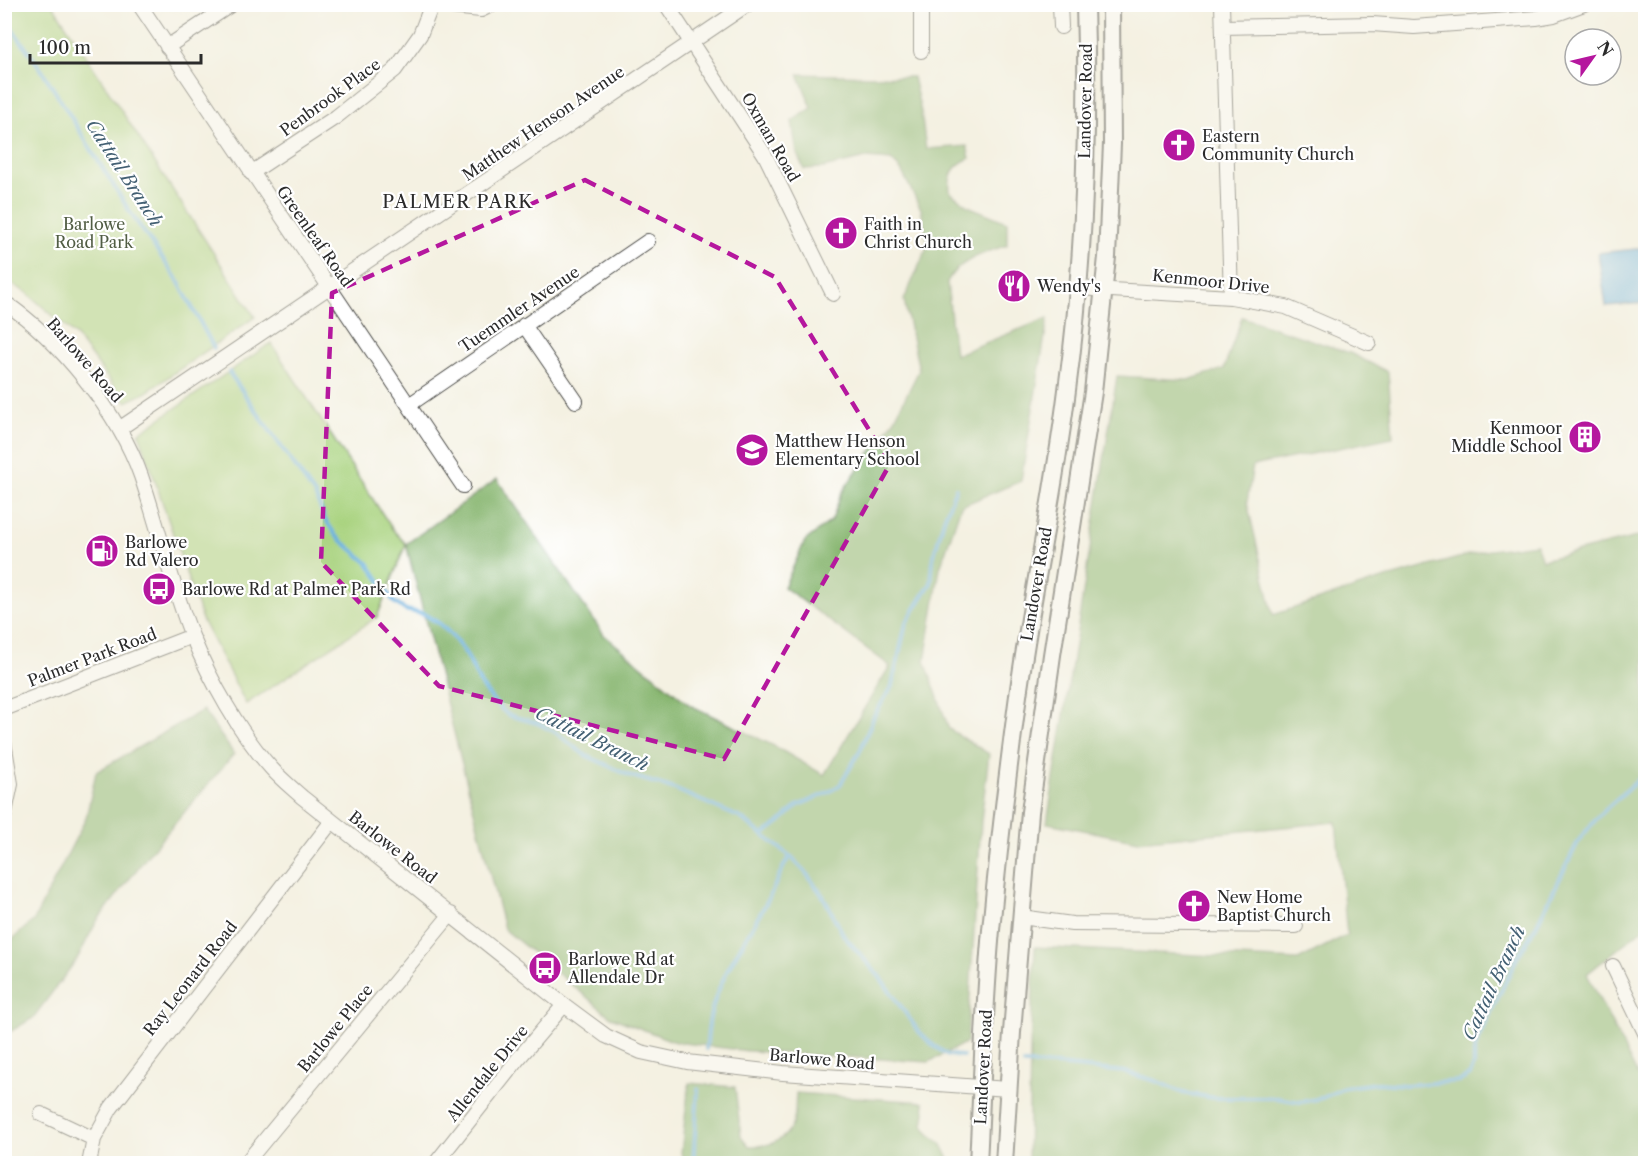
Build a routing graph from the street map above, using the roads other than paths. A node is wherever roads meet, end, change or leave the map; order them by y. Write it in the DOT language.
graph roads {
  1 [pos="139,4"];
  2 [pos="232,4"];
  3 [pos="666,4"];
  4 [pos="748,4"];
  5 [pos="921,4"];
  6 [pos="1060,4"];
  7 [pos="1085,4"];
  8 [pos="1111,4"];
  9 [pos="1222,4"];
  10 [pos="1584,4"];
  11 [pos="432,5"];
  12 [pos="487,7"];
  13 [pos="1061,27"];
  14 [pos="1223,27"];
  15 [pos="691,42"];
  16 [pos="167,47"];
  17 [pos="921,51"];
  18 [pos="251,173"];
  19 [pos="648,241"];
  20 [pos="329,286"];
  21 [pos="1077,288"];
  22 [pos="1104,290"];
  23 [pos="833,294"];
  24 [pos="1231,297"];
  25 [pos="4,302"];
  26 [pos="524,325"];
  27 [pos="1369,343"];
  28 [pos="576,401"];
  29 [pos="409,405"];
  30 [pos="119,429"];
  31 [pos="464,486"];
  32 [pos="192,636"];
  33 [pos="4,709"];
  34 [pos="4,742"];
  35 [pos="4,817"];
  36 [pos="332,820"];
  37 [pos="451,914"];
  38 [pos="1021,918"];
  39 [pos="1296,926"];
  40 [pos="1613,966"];
  41 [pos="564,1005"];
  42 [pos="1646,1035"];
  43 [pos="981,1088"];
  44 [pos="1008,1089"];
  45 [pos="41,1114"];
  46 [pos="94,1139"];
  47 [pos="89,1164"];
  48 [pos="245,1164"];
  49 [pos="435,1164"];
  50 [pos="978,1164"];
  51 [pos="1004,1164"];
  1 -- 16 [label="street, Greenleaf Road"];
  2 -- 16 [label="street"];
  3 -- 15 [label="street, Oxman Road"];
  4 -- 15 [label="street, Matthew Henson Avenue"];
  5 -- 17 [label="street"];
  6 -- 13 [label="street, Landover Road"];
  7 -- 21 [label="main road, Landover Road"];
  8 -- 22 [label="main road, Landover Road"];
  9 -- 14 [label="street"];
  10 -- 14 [label="street"];
  11 -- 12 [label="street"];
  11 -- 18 [label="street, Penbrook Place"];
  14 -- 24 [label="street"];
  15 -- 20 [label="street, Matthew Henson Avenue"];
  15 -- 23 [label="street, Oxman Road"];
  16 -- 18 [label="street, Greenleaf Road"];
  18 -- 20 [label="street, Greenleaf Road"];
  19 -- 26 [label="street, Tuemmler Avenue"];
  20 -- 29 [label="street, Greenleaf Road"];
  20 -- 30 [label="street, Matthew Henson Avenue"];
  21 -- 22 [label="street, Kenmoor Drive"];
  21 -- 43 [label="main road, Landover Road"];
  22 -- 24 [label="street, Kenmoor Drive"];
  22 -- 38 [label="main road, Landover Road"];
  24 -- 27 [label="street, Kenmoor Drive"];
  25 -- 30 [label="street, Barlowe Road"];
  26 -- 28 [label="street"];
  26 -- 29 [label="street, Tuemmler Avenue"];
  29 -- 31 [label="street, Greenleaf Road"];
  30 -- 32 [label="street, Barlowe Road"];
  32 -- 33 [label="street, Palmer Park Road"];
  32 -- 36 [label="street, Barlowe Road"];
  34 -- 35 [label="street"];
  36 -- 37 [label="street, Barlowe Road"];
  36 -- 46 [label="street, Ray Leonard Road"];
  37 -- 41 [label="street, Barlowe Road"];
  37 -- 48 [label="street, Barlowe Place"];
  38 -- 39 [label="street"];
  38 -- 44 [label="main road, Landover Road"];
  40 -- 42 [label="street"];
  41 -- 43 [label="street, Barlowe Road"];
  41 -- 49 [label="street, Allendale Drive"];
  43 -- 44 [label="street, Barlowe Road"];
  43 -- 50 [label="main road, Landover Road"];
  44 -- 51 [label="main road, Landover Road"];
  45 -- 46 [label="street"];
  46 -- 47 [label="street, Ray Leonard Road"];
}
